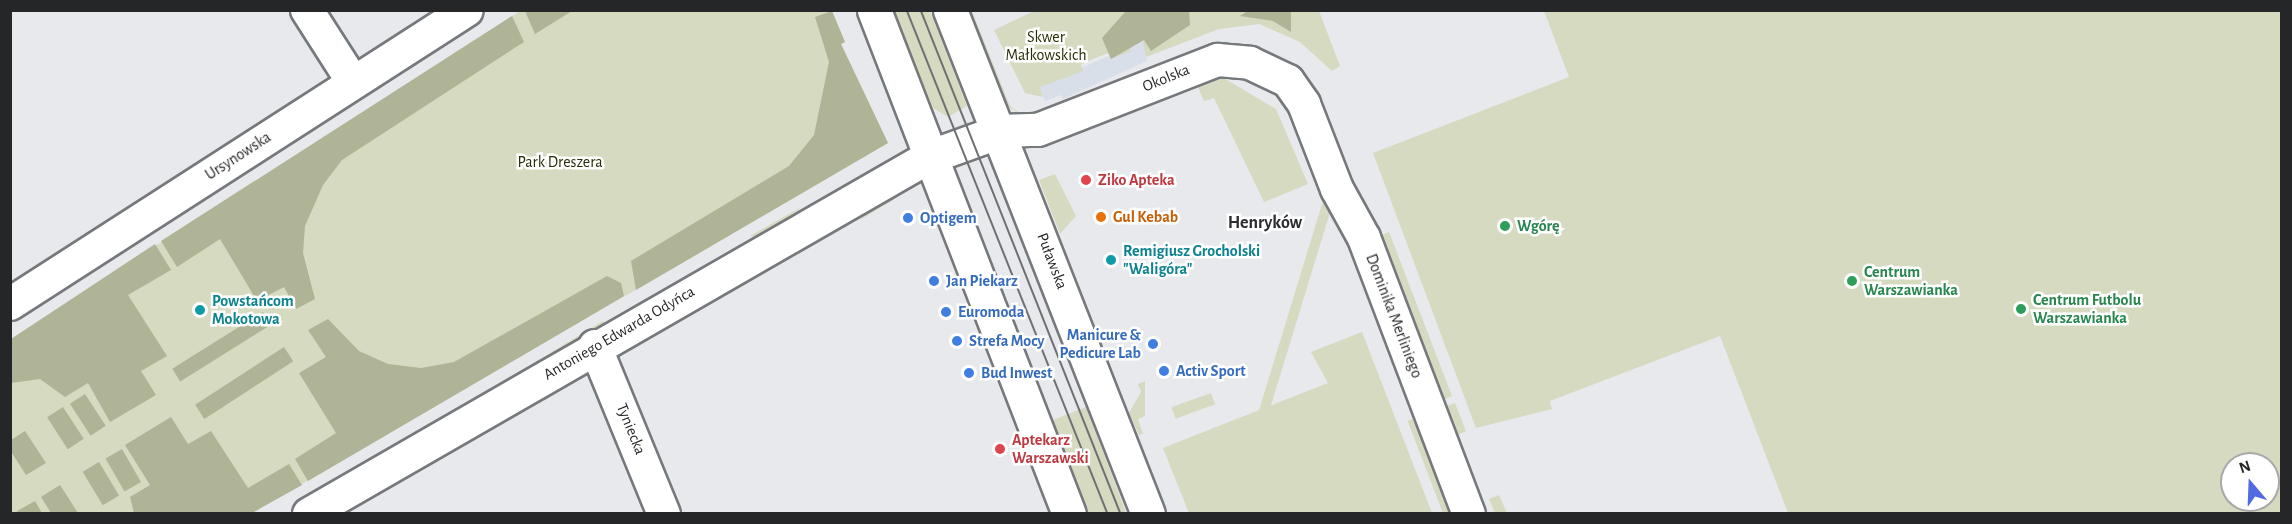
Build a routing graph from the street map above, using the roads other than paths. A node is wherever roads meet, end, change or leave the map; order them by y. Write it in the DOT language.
graph roads {
  1 [pos="307,10"];
  2 [pos="467,10"];
  3 [pos="874,10"];
  4 [pos="950,10"];
  5 [pos="353,82"];
  6 [pos="1312,121"];
  7 [pos="1000,131"];
  8 [pos="931,156"];
  9 [pos="10,304"];
  10 [pos="596,346"];
  11 [pos="309,513"];
  12 [pos="664,513"];
  13 [pos="1070,513"];
  14 [pos="1148,513"];
  15 [pos="1469,513"];
  1 -- 5 [label="street"];
  2 -- 5 [label="street, Ursynowska"];
  3 -- 8 [label="main road"];
  4 -- 7 [label="main road, Puławska"];
  5 -- 9 [label="street, Ursynowska"];
  6 -- 7 [label="street, Okolska"];
  6 -- 15 [label="street, Dominika Merliniego"];
  7 -- 8 [label="main road"];
  7 -- 14 [label="main road, Puławska"];
  8 -- 10 [label="street, Antoniego Edwarda Odyńca"];
  8 -- 13 [label="main road"];
  10 -- 11 [label="street, Antoniego Edwarda Odyńca"];
  10 -- 12 [label="street, Tyniecka"];
}
